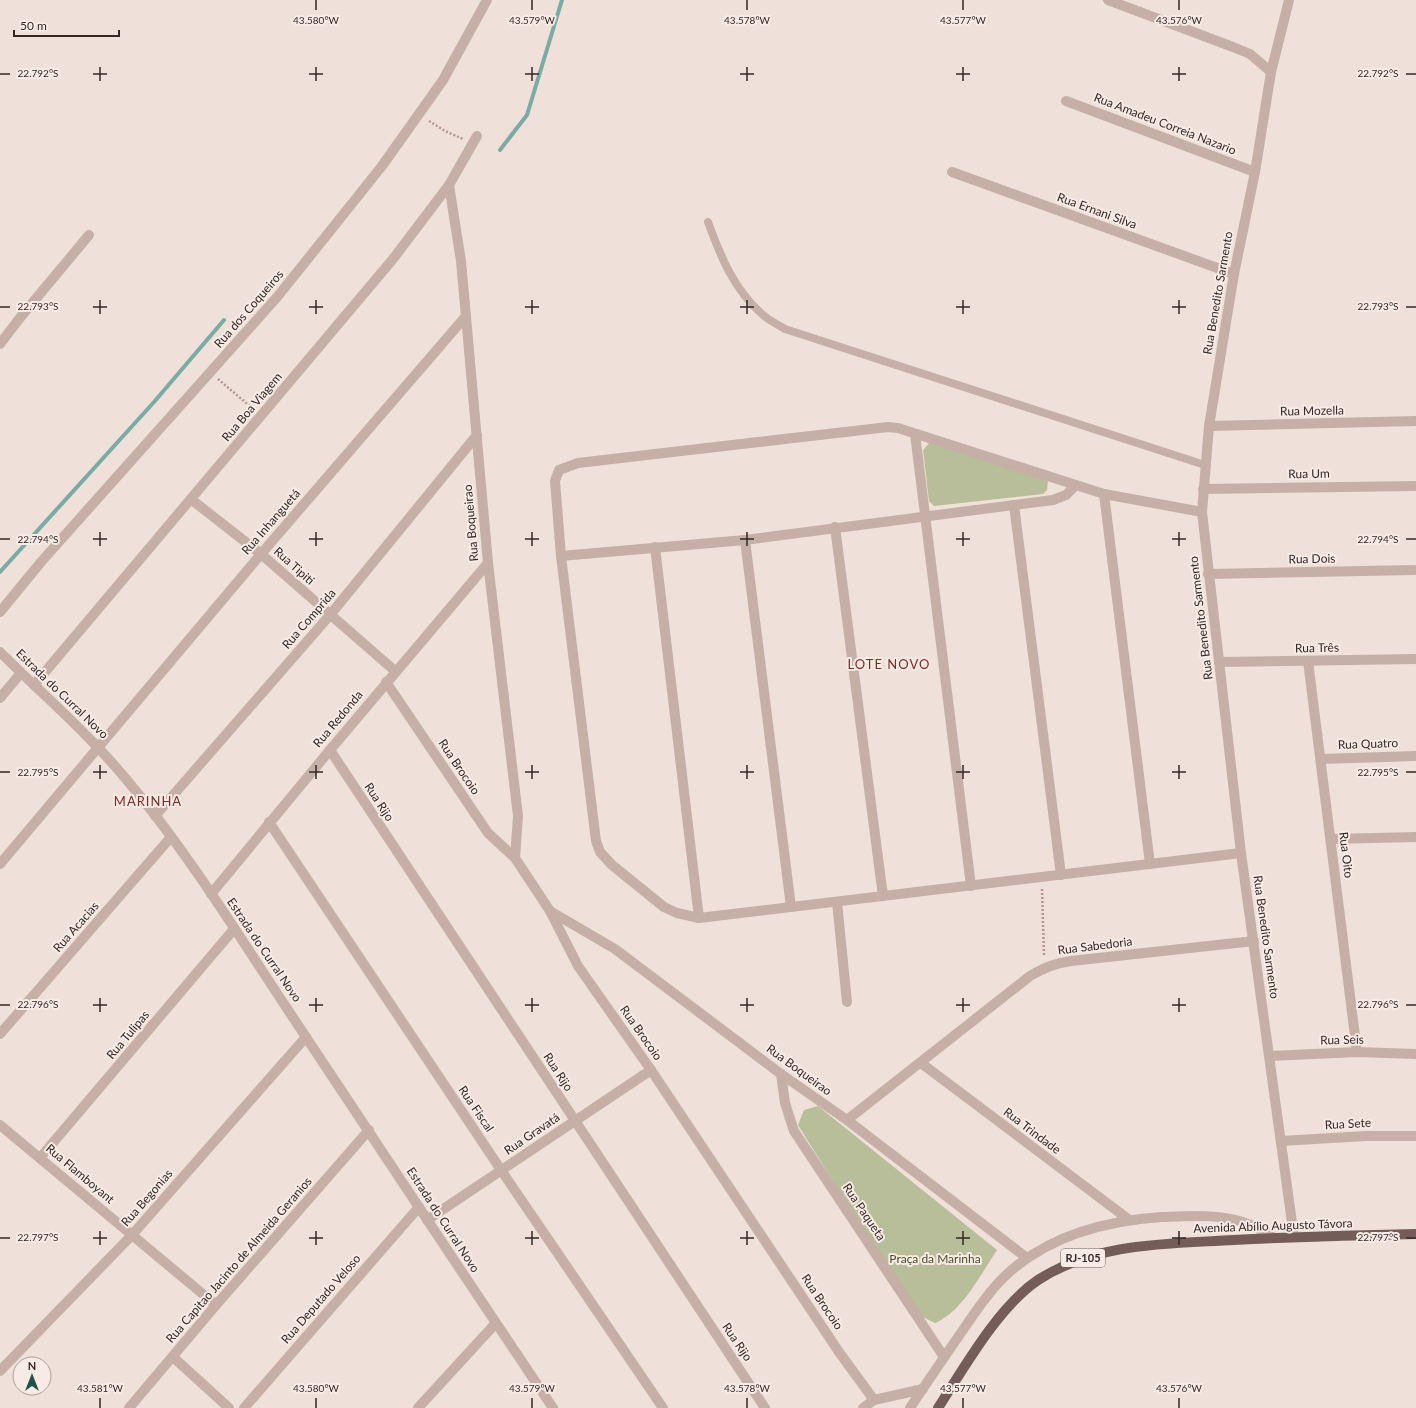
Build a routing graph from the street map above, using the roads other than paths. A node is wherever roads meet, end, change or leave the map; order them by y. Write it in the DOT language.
graph roads {
  1 [pos="487,0"];
  2 [pos="1108,0"];
  3 [pos="1289,0"];
  4 [pos="1121,2"];
  5 [pos="1271,72"];
  6 [pos="1066,101"];
  7 [pos="475,139"];
  8 [pos="952,172"];
  9 [pos="1256,172"];
  10 [pos="449,185"];
  11 [pos="708,222"];
  12 [pos="89,235"];
  13 [pos="1234,274"];
  14 [pos="466,316"];
  15 [pos="0,344"];
  16 [pos="1416,421"];
  17 [pos="1209,426"];
  18 [pos="915,434"];
  19 [pos="477,435"];
  20 [pos="1205,465"];
  21 [pos="1075,486"];
  22 [pos="1416,486"];
  23 [pos="1203,489"];
  24 [pos="1104,494"];
  25 [pos="192,500"];
  26 [pos="1014,505"];
  27 [pos="1202,512"];
  28 [pos="924,517"];
  29 [pos="835,527"];
  30 [pos="745,540"];
  31 [pos="655,547"];
  32 [pos="261,554"];
  33 [pos="561,556"];
  34 [pos="488,563"];
  35 [pos="1416,570"];
  36 [pos="1208,574"];
  37 [pos="0,612"];
  38 [pos="330,616"];
  39 [pos="0,652"];
  40 [pos="1416,659"];
  41 [pos="1308,661"];
  42 [pos="1219,662"];
  43 [pos="395,671"];
  44 [pos="21,673"];
  45 [pos="386,682"];
  46 [pos="34,685"];
  47 [pos="0,698"];
  48 [pos="99,748"];
  49 [pos="330,750"];
  50 [pos="1416,756"];
  51 [pos="1321,759"];
  52 [pos="155,816"];
  53 [pos="269,822"];
  54 [pos="171,837"];
  55 [pos="1416,837"];
  56 [pos="1331,839"];
  57 [pos="1242,853"];
  58 [pos="515,858"];
  59 [pos="0,864"];
  60 [pos="1150,864"];
  61 [pos="1061,875"];
  62 [pos="971,886"];
  63 [pos="211,894"];
  64 [pos="883,896"];
  65 [pos="837,902"];
  66 [pos="791,907"];
  67 [pos="550,911"];
  68 [pos="699,918"];
  69 [pos="234,929"];
  70 [pos="1254,942"];
  71 [pos="847,1002"];
  72 [pos="0,1034"];
  73 [pos="306,1037"];
  74 [pos="1357,1052"];
  75 [pos="1416,1054"];
  76 [pos="1270,1056"];
  77 [pos="921,1062"];
  78 [pos="651,1070"];
  79 [pos="781,1074"];
  80 [pos="848,1120"];
  81 [pos="574,1121"];
  82 [pos="0,1125"];
  83 [pos="369,1130"];
  84 [pos="1416,1136"];
  85 [pos="1281,1141"];
  86 [pos="40,1158"];
  87 [pos="501,1170"];
  88 [pos="418,1207"];
  89 [pos="1128,1219"];
  90 [pos="427,1220"];
  91 [pos="1416,1234"];
  92 [pos="132,1235"];
  93 [pos="1294,1237"];
  94 [pos="1274,1238"];
  95 [pos="1027,1258"];
  96 [pos="216,1305"];
  97 [pos="495,1324"];
  98 [pos="173,1357"];
  99 [pos="944,1357"];
  100 [pos="0,1371"];
  101 [pos="923,1389"];
  102 [pos="874,1400"];
  103 [pos="129,1408"];
  104 [pos="229,1408"];
  105 [pos="244,1408"];
  106 [pos="418,1408"];
  107 [pos="552,1408"];
  108 [pos="663,1408"];
  109 [pos="766,1408"];
  110 [pos="863,1408"];
  111 [pos="910,1408"];
  112 [pos="938,1408"];
  1 -- 37 [label="street, Rua dos Coqueiros"];
  2 -- 4 [label="street"];
  3 -- 5 [label="street, Rua Benedito Sarmento"];
  4 -- 5 [label="street"];
  5 -- 9 [label="street, Rua Benedito Sarmento"];
  6 -- 9 [label="street, Rua Amadeu Correia Nazario"];
  7 -- 10 [label="street, Rua Boa Viagem"];
  8 -- 13 [label="street, Rua Ernani Silva"];
  9 -- 13 [label="street, Rua Benedito Sarmento"];
  10 -- 14 [label="street, Rua Boqueirao"];
  10 -- 25 [label="street, Rua Boa Viagem"];
  11 -- 20 [label="lane"];
  12 -- 15 [label="street"];
  13 -- 17 [label="street, Rua Benedito Sarmento"];
  14 -- 19 [label="street, Rua Boqueirao"];
  14 -- 32 [label="street, Rua Inhanguetá"];
  16 -- 17 [label="street, Rua Mozella"];
  17 -- 20 [label="street, Rua Benedito Sarmento"];
  18 -- 21 [label="street"];
  18 -- 28 [label="street"];
  18 -- 33 [label="street"];
  19 -- 34 [label="street, Rua Boqueirao"];
  19 -- 38 [label="street, Rua Comprida"];
  20 -- 23 [label="street, Rua Benedito Sarmento"];
  21 -- 24 [label="street"];
  21 -- 26 [label="street"];
  22 -- 23 [label="street, Rua Um"];
  23 -- 27 [label="street, Rua Benedito Sarmento"];
  24 -- 27 [label="street"];
  24 -- 60 [label="street"];
  25 -- 32 [label="street, Rua Tipiti"];
  25 -- 46 [label="street, Rua Boa Viagem"];
  26 -- 28 [label="street"];
  26 -- 61 [label="street"];
  27 -- 36 [label="street, Rua Benedito Sarmento"];
  28 -- 29 [label="street"];
  28 -- 62 [label="street"];
  29 -- 30 [label="street"];
  29 -- 64 [label="street"];
  30 -- 31 [label="street"];
  30 -- 66 [label="street"];
  31 -- 33 [label="street"];
  31 -- 68 [label="street"];
  32 -- 38 [label="street, Rua Tipiti"];
  32 -- 48 [label="street, Rua Inhanguetá"];
  33 -- 68 [label="street"];
  34 -- 43 [label="street, Rua Redonda"];
  34 -- 58 [label="street, Rua Boqueirao"];
  35 -- 36 [label="street, Rua Dois"];
  36 -- 42 [label="street, Rua Benedito Sarmento"];
  38 -- 43 [label="street, Rua Tipiti"];
  38 -- 52 [label="street, Rua Comprida"];
  39 -- 44 [label="street, Estrada do Curral Novo"];
  40 -- 41 [label="street, Rua Três"];
  41 -- 42 [label="street, Rua Três"];
  41 -- 51 [label="street, Rua Oito"];
  42 -- 57 [label="street, Rua Benedito Sarmento"];
  43 -- 45 [label="street, Rua Redonda"];
  44 -- 46 [label="street, Estrada do Curral Novo"];
  44 -- 47 [label="street"];
  45 -- 49 [label="street, Rua Redonda"];
  45 -- 58 [label="street, Rua Brocoio"];
  46 -- 48 [label="street, Estrada do Curral Novo"];
  48 -- 52 [label="street, Estrada do Curral Novo"];
  48 -- 59 [label="street, Rua Inhanguetá"];
  49 -- 53 [label="street, Rua Redonda"];
  49 -- 81 [label="street, Rua Rijo"];
  50 -- 51 [label="street, Rua Quatro"];
  51 -- 56 [label="street, Rua Oito"];
  52 -- 54 [label="street, Estrada do Curral Novo"];
  53 -- 63 [label="street, Rua Redonda"];
  53 -- 87 [label="street, Rua Fiscal"];
  54 -- 63 [label="street, Estrada do Curral Novo"];
  54 -- 72 [label="street, Rua Acacias"];
  55 -- 56 [label="street"];
  56 -- 74 [label="street, Rua Oito"];
  57 -- 60 [label="street"];
  57 -- 70 [label="street, Rua Benedito Sarmento"];
  58 -- 67 [label="street, Rua Brocoio"];
  60 -- 61 [label="street"];
  61 -- 62 [label="street"];
  62 -- 64 [label="street"];
  63 -- 69 [label="street, Estrada do Curral Novo"];
  64 -- 65 [label="street"];
  65 -- 66 [label="street"];
  65 -- 71 [label="street"];
  66 -- 68 [label="street"];
  67 -- 78 [label="street, Rua Brocoio"];
  67 -- 79 [label="street, Rua Boqueirao"];
  69 -- 73 [label="street, Estrada do Curral Novo"];
  69 -- 86 [label="street, Rua Tulipas"];
  70 -- 76 [label="street, Rua Benedito Sarmento"];
  70 -- 77 [label="street, Rua Sabedoria"];
  73 -- 83 [label="street, Estrada do Curral Novo"];
  73 -- 92 [label="street, Rua Begonias"];
  74 -- 75 [label="street, Rua Seis"];
  74 -- 76 [label="street, Rua Seis"];
  76 -- 85 [label="street, Rua Benedito Sarmento"];
  77 -- 80 [label="street, Rua Sabedoria"];
  77 -- 89 [label="street, Rua Trindade"];
  78 -- 81 [label="street, Rua Gravatá"];
  78 -- 102 [label="street, Rua Brocoio"];
  79 -- 80 [label="street, Rua Boqueirao"];
  79 -- 99 [label="street, Rua Paqueta"];
  80 -- 95 [label="street, Rua Boqueirao"];
  81 -- 87 [label="street, Rua Gravatá"];
  81 -- 109 [label="street, Rua Rijo"];
  82 -- 86 [label="street, Rua Flamboyant"];
  83 -- 88 [label="street, Estrada do Curral Novo"];
  83 -- 96 [label="street, Rua Capitao Jacinto de Almeida Geranios"];
  84 -- 85 [label="street, Rua Sete"];
  85 -- 93 [label="street, Rua Benedito Sarmento"];
  86 -- 92 [label="street, Rua Flamboyant"];
  87 -- 90 [label="street, Rua Gravatá"];
  87 -- 108 [label="street, Rua Fiscal"];
  88 -- 90 [label="street, Estrada do Curral Novo"];
  88 -- 105 [label="street, Rua Deputado Veloso"];
  89 -- 94 [label="street"];
  89 -- 95 [label="street"];
  90 -- 97 [label="street, Estrada do Curral Novo"];
  91 -- 93 [label="main road, Avenida Abílio Augusto Távora / RJ-105"];
  92 -- 96 [label="street, Rua Flamboyant"];
  92 -- 100 [label="street, Rua Begonias"];
  93 -- 94 [label="main road, Avenida Abílio Augusto Távora / RJ-105"];
  94 -- 112 [label="main road, Avenida Abílio Augusto Távora / RJ-105"];
  95 -- 99 [label="street"];
  96 -- 98 [label="street, Rua Capitao Jacinto de Almeida Geranios"];
  97 -- 106 [label="street"];
  97 -- 107 [label="street, Estrada do Curral Novo"];
  98 -- 103 [label="street, Rua Capitao Jacinto de Almeida Geranios"];
  98 -- 104 [label="street"];
  99 -- 101 [label="street"];
  101 -- 102 [label="street"];
  101 -- 111 [label="street"];
  102 -- 110 [label="street"];
}
